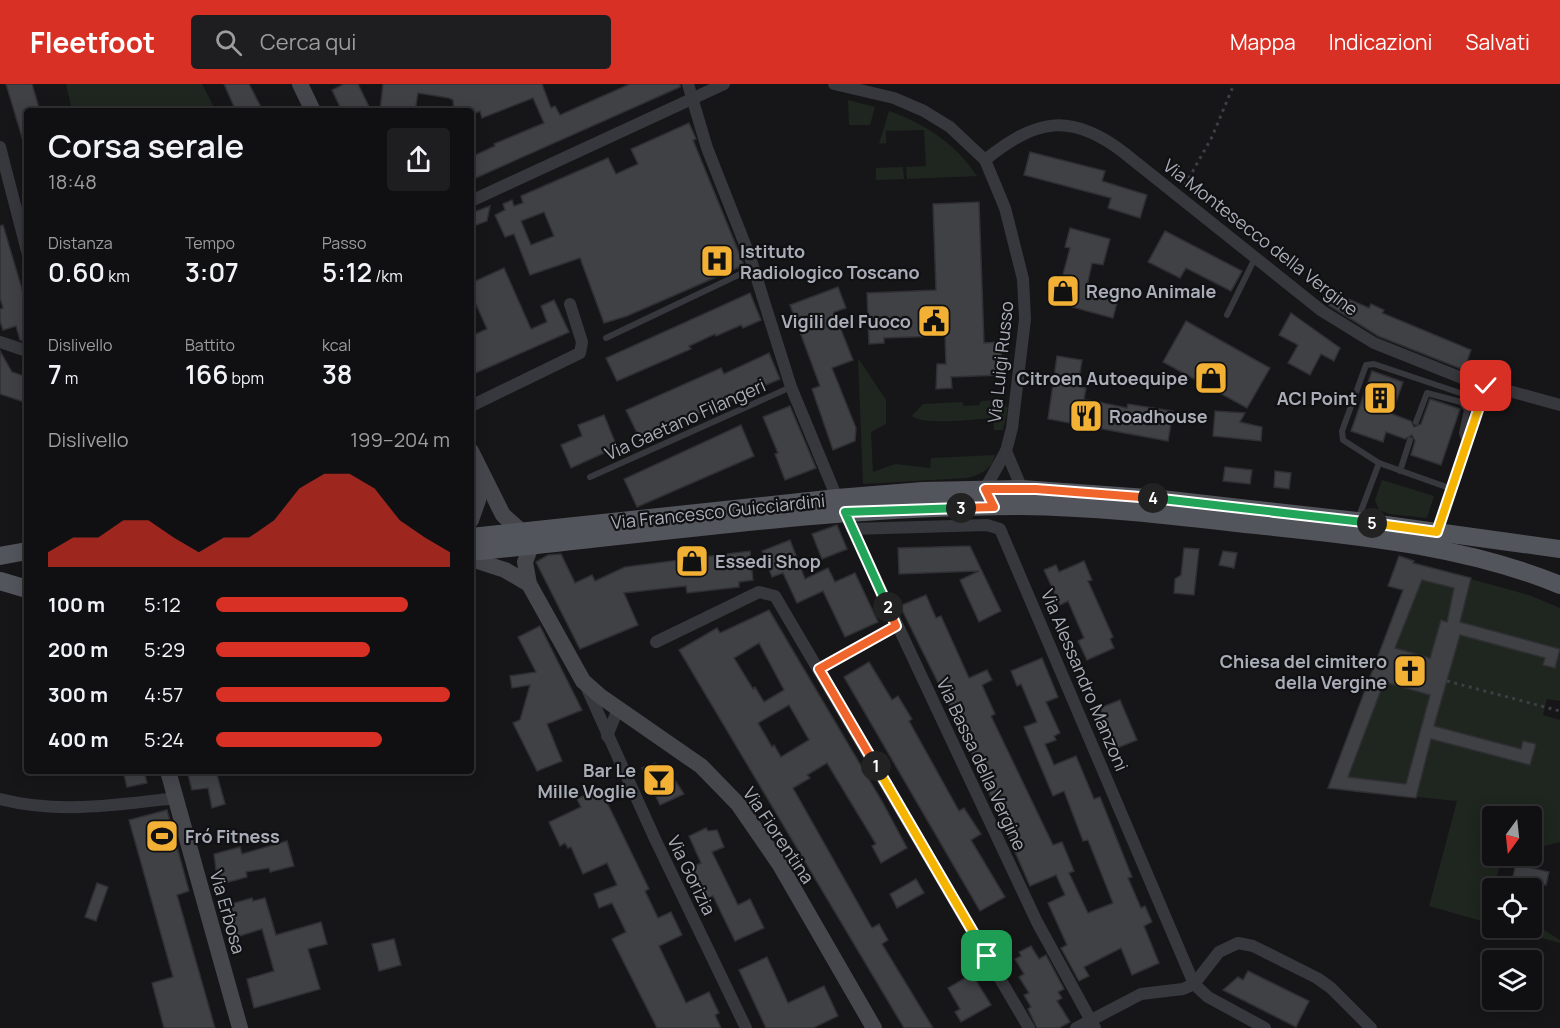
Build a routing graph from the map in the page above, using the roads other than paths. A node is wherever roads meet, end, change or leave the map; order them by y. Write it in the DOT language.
graph roads {
  1 [pos="300,84"];
  2 [pos="688,84"];
  3 [pos="724,84"];
  4 [pos="834,84"];
  5 [pos="692,97"];
  6 [pos="312,108"];
  7 [pos="0,147"];
  8 [pos="986,160"];
  9 [pos="12,193"];
  10 [pos="24,194"];
  11 [pos="474,200"];
  12 [pos="24,239"];
  13 [pos="1256,256"];
  14 [pos="753,267"];
  15 [pos="570,304"];
  16 [pos="1227,315"];
  17 [pos="606,338"];
  18 [pos="0,342"];
  19 [pos="24,350"];
  20 [pos="1486,386"];
  21 [pos="791,387"];
  22 [pos="1482,400"];
  23 [pos="474,405"];
  24 [pos="1560,405"];
  25 [pos="1416,422"];
  26 [pos="1410,440"];
  27 [pos="1466,445"];
  28 [pos="1006,451"];
  29 [pos="474,458"];
  30 [pos="1379,463"];
  31 [pos="1400,471"];
  32 [pos="481,473"];
  33 [pos="590,477"];
  34 [pos="985,489"];
  35 [pos="1022,489"];
  36 [pos="1452,489"];
  37 [pos="841,505"];
  38 [pos="994,507"];
  39 [pos="474,511"];
  40 [pos="1357,521"];
  41 [pos="852,529"];
  42 [pos="1437,532"];
  43 [pos="474,537"];
  44 [pos="526,538"];
  45 [pos="1560,549"];
  46 [pos="474,551"];
  47 [pos="24,552"];
  48 [pos="0,556"];
  49 [pos="474,560"];
  50 [pos="0,580"];
  51 [pos="530,584"];
  52 [pos="1560,585"];
  53 [pos="24,588"];
  54 [pos="896,626"];
  55 [pos="656,642"];
  56 [pos="819,669"];
  57 [pos="584,681"];
  58 [pos="618,709"];
  59 [pos="607,736"];
  60 [pos="169,774"];
  61 [pos="176,798"];
  62 [pos="0,799"];
  63 [pos="1194,984"];
  64 [pos="1093,1024"];
  65 [pos="240,1028"];
  66 [pos="746,1028"];
  67 [pos="874,1028"];
  68 [pos="1029,1028"];
  69 [pos="1076,1028"];
  70 [pos="1265,1028"];
  71 [pos="1371,1028"];
  1 -- 6 [label="main road"];
  2 -- 5 [label="street, Via Bassa della Vergine"];
  3 -- 5 [label="street"];
  4 -- 8 [label="street, Via Luigi Russo"];
  5 -- 11 [label="street"];
  5 -- 14 [label="street, Via Bassa della Vergine"];
  7 -- 9 [label="street"];
  8 -- 13 [label="street, Via Montesecco della Vergine"];
  8 -- 28 [label="street, Via Luigi Russo"];
  9 -- 10 [label="street"];
  9 -- 12 [label="street"];
  13 -- 16 [label="lane"];
  13 -- 20 [label="street, Via Montesecco della Vergine"];
  14 -- 17 [label="lane"];
  14 -- 21 [label="street, Via Bassa della Vergine"];
  15 -- 23 [label="street"];
  18 -- 19 [label="street"];
  20 -- 22 [label="lane"];
  20 -- 24 [label="street, Via Montesecco della Vergine"];
  21 -- 33 [label="lane, Via Gaetano Filangeri"];
  21 -- 37 [label="street, Via Bassa della Vergine"];
  22 -- 27 [label="lane"];
  22 -- 30 [label="lane"];
  25 -- 27 [label="lane"];
  26 -- 31 [label="lane"];
  27 -- 36 [label="lane"];
  28 -- 34 [label="street, Via Luigi Russo"];
  28 -- 35 [label="street"];
  29 -- 32 [label="main road"];
  30 -- 31 [label="lane"];
  30 -- 40 [label="lane"];
  31 -- 36 [label="lane"];
  32 -- 39 [label="main road"];
  32 -- 44 [label="main road"];
  34 -- 35 [label="main road, Via Francesco Guicciardini"];
  34 -- 37 [label="main road, Via Francesco Guicciardini"];
  34 -- 38 [label="lane"];
  35 -- 40 [label="main road, Via Francesco Guicciardini"];
  36 -- 42 [label="lane"];
  37 -- 38 [label="main road, Via Francesco Guicciardini"];
  37 -- 41 [label="street, Via Bassa della Vergine"];
  37 -- 44 [label="main road, Via Francesco Guicciardini"];
  38 -- 52 [label="main road, Via Francesco Guicciardini"];
  40 -- 42 [label="main road, Via Francesco Guicciardini"];
  41 -- 54 [label="street, Via Bassa della Vergine"];
  41 -- 63 [label="street, Via Alessandro Manzoni"];
  42 -- 45 [label="main road, Via Francesco Guicciardini"];
  43 -- 44 [label="main road"];
  44 -- 46 [label="main road"];
  44 -- 51 [label="main road, Via Fiorentina"];
  47 -- 48 [label="main road"];
  49 -- 51 [label="main road"];
  50 -- 53 [label="main road"];
  51 -- 57 [label="main road, Via Fiorentina"];
  54 -- 56 [label="street"];
  54 -- 64 [label="street, Via Bassa della Vergine"];
  55 -- 56 [label="street"];
  56 -- 68 [label="street"];
  57 -- 58 [label="main road, Via Fiorentina"];
  57 -- 59 [label="street, Via Gorizia"];
  58 -- 59 [label="street"];
  58 -- 67 [label="main road, Via Fiorentina"];
  59 -- 66 [label="street, Via Gorizia"];
  60 -- 61 [label="main road, Via Erbosa"];
  61 -- 62 [label="street"];
  61 -- 65 [label="main road, Via Erbosa"];
  63 -- 64 [label="street"];
  63 -- 70 [label="street"];
  63 -- 71 [label="street"];
  64 -- 69 [label="street"];
}
